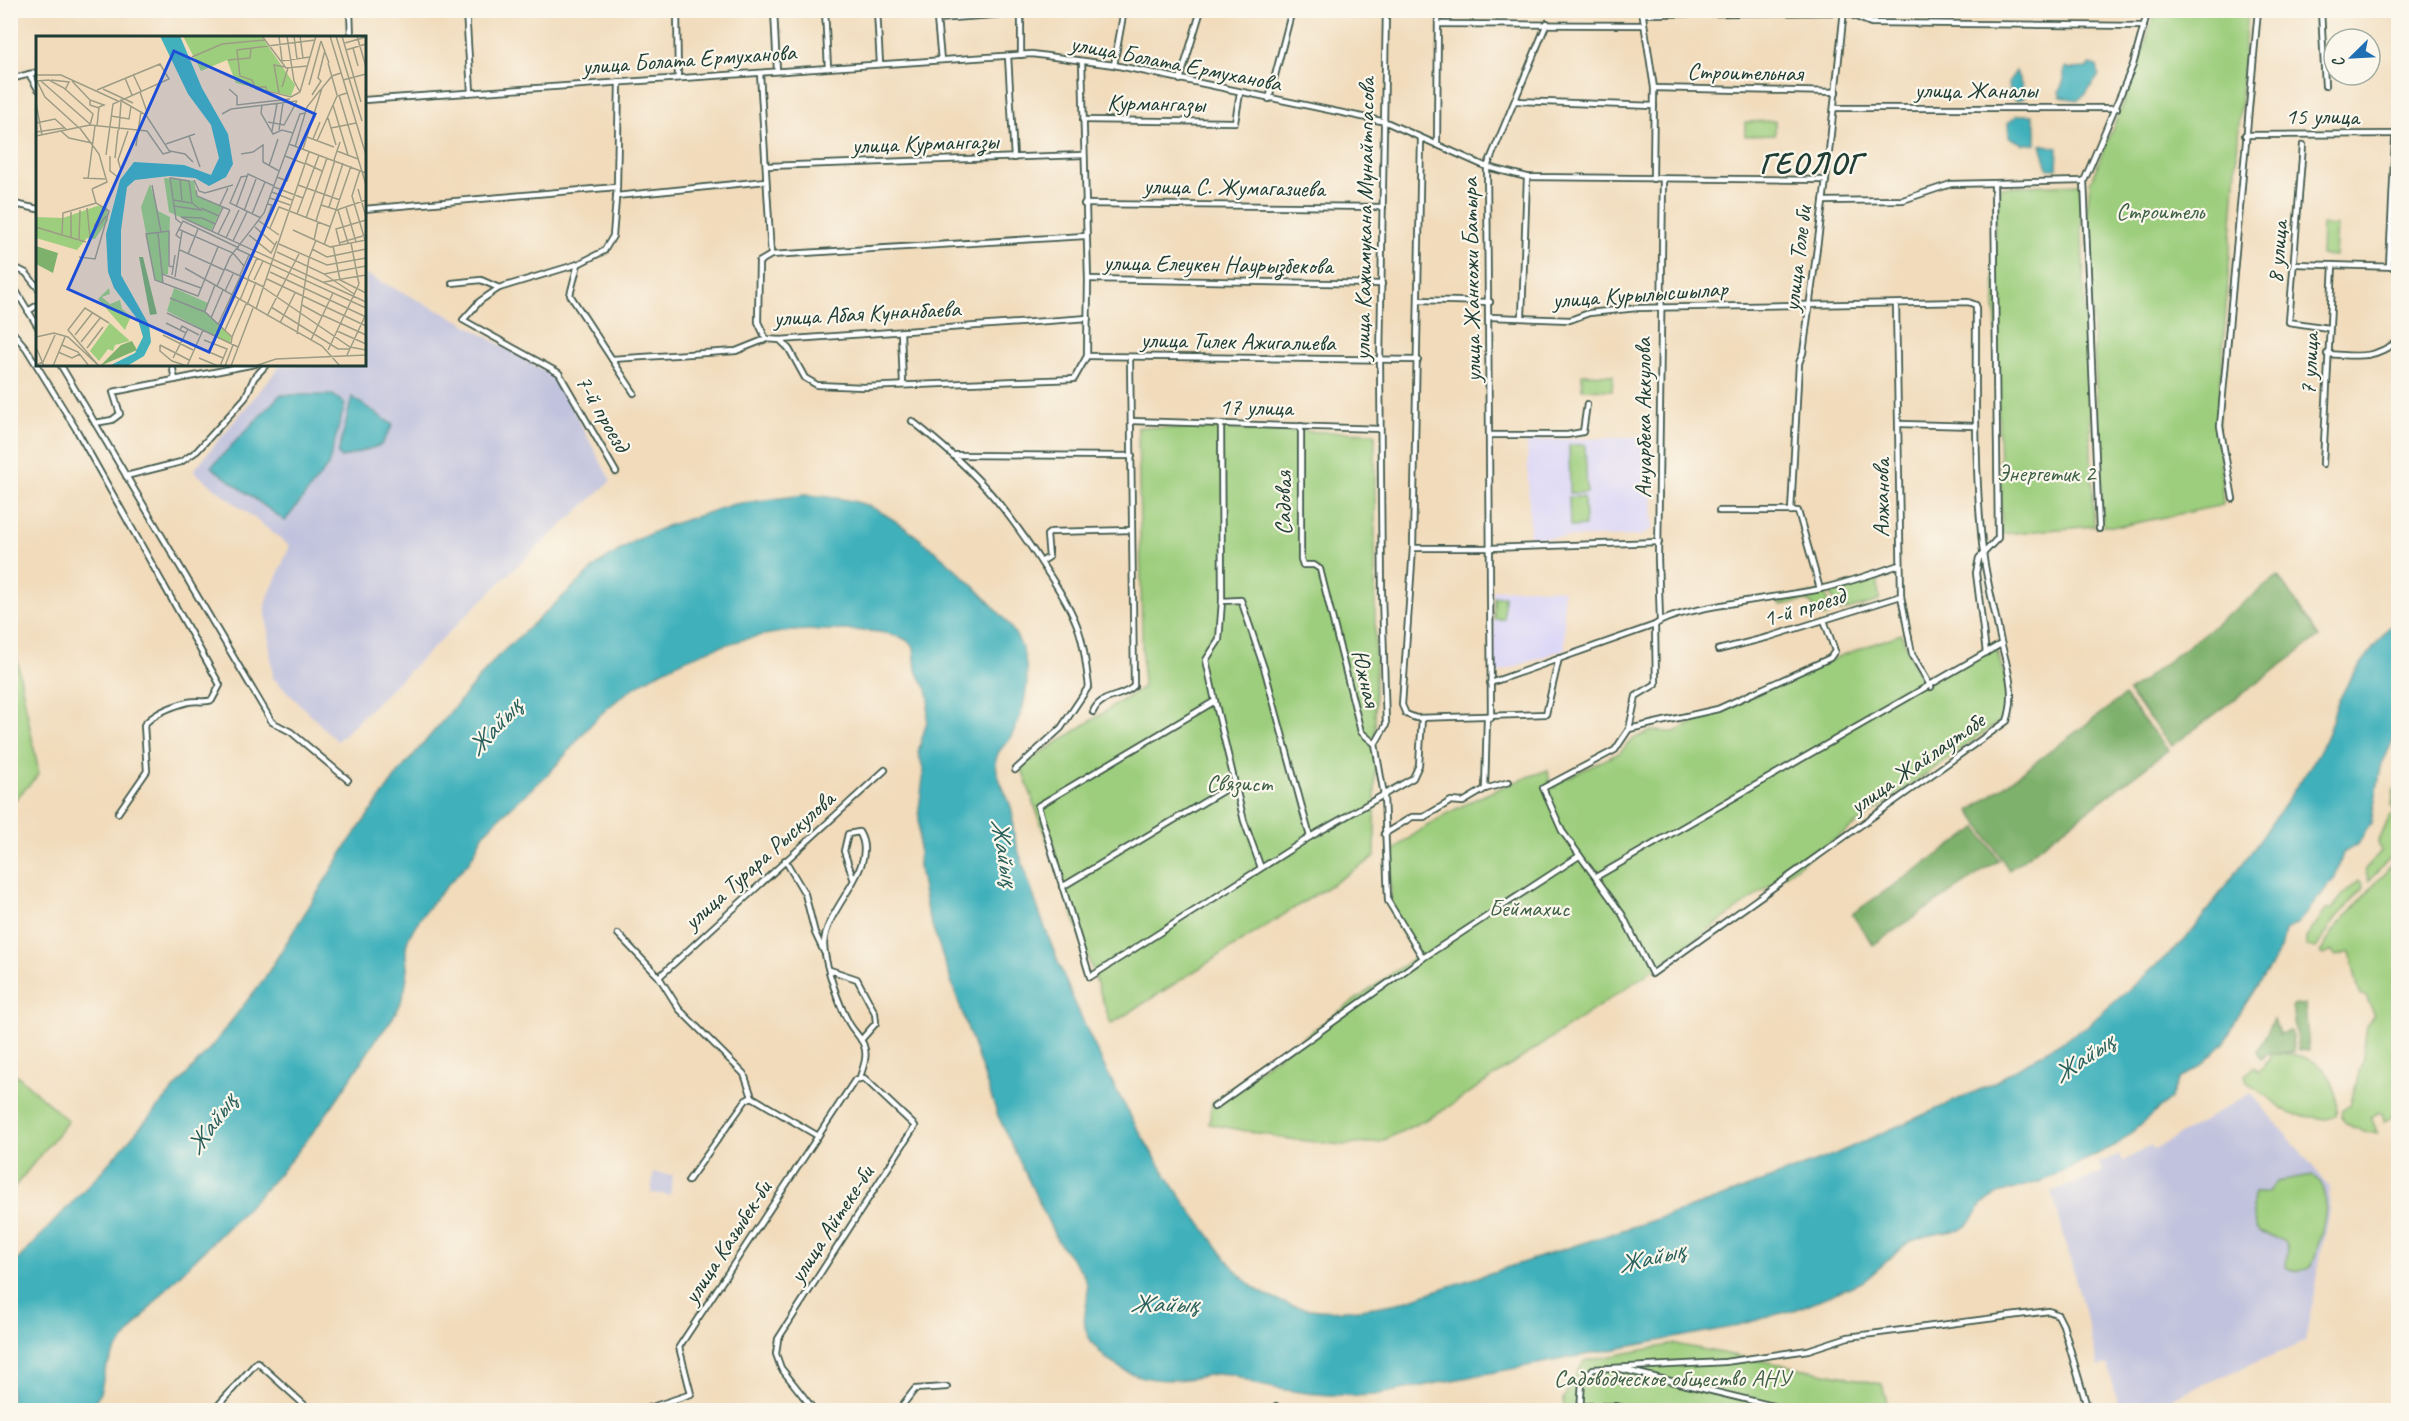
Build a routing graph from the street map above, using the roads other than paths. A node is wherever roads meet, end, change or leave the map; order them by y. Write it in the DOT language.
graph roads {
  1 [pos="350,10"];
  2 [pos="466,10"];
  3 [pos="677,10"];
  4 [pos="774,10"];
  5 [pos="825,10"];
  6 [pos="877,10"];
  7 [pos="1066,10"];
  8 [pos="1124,10"];
  9 [pos="1201,10"];
  10 [pos="1292,10"];
  11 [pos="1386,10"];
  12 [pos="1438,10"];
  13 [pos="2148,10"];
  14 [pos="2258,10"];
  15 [pos="2321,10"];
  16 [pos="1844,11"];
  17 [pos="1642,12"];
  18 [pos="1021,13"];
  19 [pos="1546,22"];
  20 [pos="1438,24"];
  21 [pos="1644,25"];
  22 [pos="2144,26"];
  23 [pos="2322,29"];
  24 [pos="351,36"];
  25 [pos="1022,55"];
  26 [pos="1008,56"];
  27 [pos="941,60"];
  28 [pos="1082,61"];
  29 [pos="880,64"];
  30 [pos="1114,65"];
  31 [pos="828,68"];
  32 [pos="777,71"];
  33 [pos="36,72"];
  34 [pos="760,72"];
  35 [pos="29,74"];
  36 [pos="678,78"];
  37 [pos="10,79"];
  38 [pos="1180,80"];
  39 [pos="619,82"];
  40 [pos="36,85"];
  41 [pos="1654,88"];
  42 [pos="471,92"];
  43 [pos="1836,92"];
  44 [pos="1240,93"];
  45 [pos="366,99"];
  46 [pos="1269,99"];
  47 [pos="1515,101"];
  48 [pos="1654,106"];
  49 [pos="1834,108"];
  50 [pos="2117,108"];
  51 [pos="1083,120"];
  52 [pos="1382,122"];
  53 [pos="2398,134"];
  54 [pos="2245,135"];
  55 [pos="1421,138"];
  56 [pos="2395,140"];
  57 [pos="1437,145"];
  58 [pos="2303,145"];
  59 [pos="1083,155"];
  60 [pos="1014,158"];
  61 [pos="768,166"];
  62 [pos="1487,167"];
  63 [pos="1527,177"];
  64 [pos="1653,179"];
  65 [pos="1663,179"];
  66 [pos="1826,180"];
  67 [pos="766,181"];
  68 [pos="2084,181"];
  69 [pos="1994,184"];
  70 [pos="617,187"];
  71 [pos="616,196"];
  72 [pos="1823,201"];
  73 [pos="10,203"];
  74 [pos="1084,204"];
  75 [pos="1383,207"];
  76 [pos="36,209"];
  77 [pos="366,209"];
  78 [pos="1085,236"];
  79 [pos="771,255"];
  80 [pos="578,264"];
  81 [pos="2295,264"];
  82 [pos="2333,264"];
  83 [pos="10,265"];
  84 [pos="2389,266"];
  85 [pos="2398,267"];
  86 [pos="1088,279"];
  87 [pos="10,281"];
  88 [pos="452,283"];
  89 [pos="1382,284"];
  90 [pos="36,286"];
  91 [pos="499,288"];
  92 [pos="1419,300"];
  93 [pos="1490,302"];
  94 [pos="1896,304"];
  95 [pos="1809,305"];
  96 [pos="1976,305"];
  97 [pos="36,306"];
  98 [pos="1662,307"];
  99 [pos="28,311"];
  100 [pos="1490,317"];
  101 [pos="1522,317"];
  102 [pos="1088,318"];
  103 [pos="36,324"];
  104 [pos="2328,328"];
  105 [pos="10,329"];
  106 [pos="901,332"];
  107 [pos="766,339"];
  108 [pos="780,340"];
  109 [pos="2398,341"];
  110 [pos="2327,354"];
  111 [pos="1087,356"];
  112 [pos="1130,357"];
  113 [pos="612,359"];
  114 [pos="1418,360"];
  115 [pos="1380,361"];
  116 [pos="36,364"];
  117 [pos="37,366"];
  118 [pos="61,366"];
  119 [pos="172,366"];
  120 [pos="244,366"];
  121 [pos="265,366"];
  122 [pos="175,380"];
  123 [pos="903,385"];
  124 [pos="634,393"];
  125 [pos="1587,404"];
  126 [pos="912,421"];
  127 [pos="1131,422"];
  128 [pos="94,423"];
  129 [pos="1221,424"];
  130 [pos="1900,424"];
  131 [pos="1301,426"];
  132 [pos="1976,426"];
  133 [pos="1380,429"];
  134 [pos="1490,435"];
  135 [pos="955,455"];
  136 [pos="1131,456"];
  137 [pos="2323,464"];
  138 [pos="616,472"];
  139 [pos="126,476"];
  140 [pos="2233,499"];
  141 [pos="1719,511"];
  142 [pos="1791,511"];
  143 [pos="2099,529"];
  144 [pos="1132,530"];
  145 [pos="1659,542"];
  146 [pos="1413,548"];
  147 [pos="1490,548"];
  148 [pos="1983,553"];
  149 [pos="1041,562"];
  150 [pos="1899,565"];
  151 [pos="1317,566"];
  152 [pos="1820,590"];
  153 [pos="1901,596"];
  154 [pos="1222,601"];
  155 [pos="1824,620"];
  156 [pos="1660,621"];
  157 [pos="1655,626"];
  158 [pos="2001,645"];
  159 [pos="1718,650"];
  160 [pos="1986,653"];
  161 [pos="1559,658"];
  162 [pos="1490,683"];
  163 [pos="1931,687"];
  164 [pos="1215,701"];
  165 [pos="1094,712"];
  166 [pos="1419,718"];
  167 [pos="1489,718"];
  168 [pos="1629,729"];
  169 [pos="1375,744"];
  170 [pos="885,770"];
  171 [pos="1015,770"];
  172 [pos="348,780"];
  173 [pos="1509,782"];
  174 [pos="1237,787"];
  175 [pos="1485,789"];
  176 [pos="1384,795"];
  177 [pos="118,813"];
  178 [pos="1384,834"];
  179 [pos="1310,837"];
  180 [pos="1579,855"];
  181 [pos="785,860"];
  182 [pos="1261,868"];
  183 [pos="1596,877"];
  184 [pos="853,878"];
  185 [pos="1062,887"];
  186 [pos="618,934"];
  187 [pos="825,954"];
  188 [pos="1423,958"];
  189 [pos="830,970"];
  190 [pos="659,976"];
  191 [pos="861,1040"];
  192 [pos="858,1079"];
  193 [pos="752,1097"];
  194 [pos="1214,1107"];
  195 [pos="818,1136"];
  196 [pos="688,1181"];
  197 [pos="1608,1366"];
  198 [pos="947,1387"];
  199 [pos="1580,1408"];
  200 [pos="648,1409"];
  201 [pos="214,1410"];
  202 [pos="310,1410"];
  203 [pos="814,1410"];
  204 [pos="895,1410"];
  205 [pos="1636,1410"];
  206 [pos="1790,1410"];
  207 [pos="2088,1410"];
  1 -- 24 [label="street"];
  2 -- 42 [label="street"];
  3 -- 36 [label="street"];
  4 -- 32 [label="street"];
  5 -- 31 [label="street"];
  6 -- 29 [label="street"];
  7 -- 18 [label="street"];
  8 -- 30 [label="street"];
  9 -- 38 [label="street"];
  10 -- 46 [label="street"];
  11 -- 52 [label="street, улица Кажимукана Мунайтпасова"];
  12 -- 20 [label="street"];
  13 -- 22 [label="street"];
  14 -- 54 [label="street"];
  15 -- 23 [label="street"];
  16 -- 17 [label="street"];
  16 -- 22 [label="street"];
  16 -- 43 [label="street, улица Толе би"];
  17 -- 21 [label="street"];
  18 -- 25 [label="street"];
  18 -- 27 [label="street"];
  19 -- 20 [label="street"];
  19 -- 21 [label="street"];
  19 -- 47 [label="street, улица Жанкожи Батыра"];
  20 -- 57 [label="street"];
  21 -- 41 [label="street"];
  22 -- 50 [label="street"];
  25 -- 26 [label="street, улица Болата Ермуханова"];
  25 -- 28 [label="street, улица Болата Ермуханова"];
  26 -- 27 [label="street, улица Болата Ермуханова"];
  26 -- 60 [label="street"];
  27 -- 29 [label="street, улица Болата Ермуханова"];
  28 -- 30 [label="street, улица Болата Ермуханова"];
  28 -- 51 [label="street"];
  29 -- 31 [label="street, улица Болата Ермуханова"];
  30 -- 38 [label="street, улица Болата Ермуханова"];
  31 -- 32 [label="street, улица Болата Ермуханова"];
  32 -- 34 [label="street, улица Болата Ермуханова"];
  33 -- 35 [label="street"];
  34 -- 36 [label="street, улица Болата Ермуханова"];
  34 -- 61 [label="street"];
  35 -- 37 [label="street"];
  35 -- 40 [label="street"];
  36 -- 39 [label="street, улица Болата Ермуханова"];
  38 -- 44 [label="street, улица Болата Ермуханова"];
  39 -- 42 [label="street, улица Болата Ермуханова"];
  39 -- 70 [label="street"];
  41 -- 43 [label="street, Строительная"];
  41 -- 48 [label="street"];
  42 -- 45 [label="street, улица Болата Ермуханова"];
  43 -- 49 [label="street, улица Толе би"];
  44 -- 46 [label="street, улица Болата Ермуханова"];
  44 -- 51 [label="street, Курмангазы"];
  46 -- 52 [label="street, улица Болата Ермуханова"];
  47 -- 48 [label="street"];
  47 -- 62 [label="street, улица Жанкожи Батыра"];
  48 -- 64 [label="street"];
  49 -- 50 [label="street, улица Жаналы"];
  49 -- 66 [label="street, улица Толе би"];
  50 -- 68 [label="street"];
  51 -- 59 [label="street"];
  52 -- 55 [label="street, улица Болата Ермуханова"];
  52 -- 75 [label="street, улица Кажимукана Мунайтпасова"];
  53 -- 54 [label="street, 15 улица"];
  54 -- 140 [label="street"];
  55 -- 57 [label="street, улица Болата Ермуханова"];
  55 -- 92 [label="street, улица Жанкожи Батыра"];
  56 -- 84 [label="street"];
  57 -- 62 [label="street, улица Болата Ермуханова"];
  58 -- 81 [label="street, 8 улица"];
  59 -- 60 [label="street, улица Курмангазы"];
  59 -- 74 [label="street"];
  60 -- 61 [label="street, улица Курмангазы"];
  61 -- 67 [label="street"];
  62 -- 63 [label="street, улица Болата Ермуханова"];
  62 -- 93 [label="street, улица Жанкожи Батыра"];
  63 -- 64 [label="street, улица Болата Ермуханова"];
  63 -- 101 [label="street"];
  64 -- 65 [label="street, улица Болата Ермуханова"];
  65 -- 66 [label="street, улица Болата Ермуханова"];
  65 -- 98 [label="street, Ануарбека Аккулова"];
  66 -- 72 [label="street, улица Толе би"];
  67 -- 71 [label="street"];
  67 -- 79 [label="street"];
  68 -- 69 [label="street"];
  68 -- 143 [label="street"];
  69 -- 72 [label="street"];
  69 -- 148 [label="street"];
  70 -- 71 [label="street"];
  70 -- 77 [label="street"];
  71 -- 80 [label="street"];
  72 -- 95 [label="street, улица Толе би"];
  73 -- 76 [label="street"];
  74 -- 75 [label="street, улица С. Жумагазиева"];
  74 -- 78 [label="street"];
  75 -- 89 [label="street, улица Кажимукана Мунайтпасова"];
  78 -- 79 [label="street"];
  78 -- 86 [label="street"];
  79 -- 107 [label="street, улица Абая Кунанбаева"];
  80 -- 91 [label="street"];
  80 -- 113 [label="street"];
  81 -- 82 [label="street"];
  81 -- 104 [label="street, 8 улица"];
  82 -- 84 [label="street"];
  82 -- 104 [label="street, 7 улица"];
  83 -- 90 [label="street"];
  84 -- 85 [label="street"];
  86 -- 89 [label="street, улица Елеукен Наурызбекова"];
  86 -- 102 [label="street"];
  87 -- 99 [label="street"];
  88 -- 91 [label="street"];
  89 -- 115 [label="street, улица Кажимукана Мунайтпасова"];
  91 -- 138 [label="street, 7-й проезд"];
  92 -- 93 [label="street"];
  92 -- 114 [label="street, улица Жанкожи Батыра"];
  93 -- 100 [label="street, улица Жанкожи Батыра"];
  94 -- 95 [label="street, улица Курылысшылар"];
  94 -- 96 [label="street, улица Курылысшылар"];
  94 -- 130 [label="street, Алжанова"];
  95 -- 98 [label="street, улица Курылысшылар"];
  95 -- 142 [label="street, улица Толе би"];
  96 -- 132 [label="street, улица Жайлаутобе"];
  97 -- 99 [label="street"];
  98 -- 101 [label="street, улица Курылысшылар"];
  98 -- 145 [label="street, Ануарбека Аккулова"];
  99 -- 103 [label="street"];
  100 -- 101 [label="street, улица Курылысшылар"];
  100 -- 134 [label="street, улица Жанкожи Батыра"];
  102 -- 106 [label="street, улица Абая Кунанбаева"];
  102 -- 111 [label="street"];
  104 -- 110 [label="street, 7 улица"];
  105 -- 116 [label="street"];
  106 -- 108 [label="street, улица Абая Кунанбаева"];
  106 -- 123 [label="street"];
  107 -- 108 [label="street, улица Абая Кунанбаева"];
  107 -- 113 [label="street"];
  108 -- 123 [label="street"];
  109 -- 110 [label="street"];
  110 -- 137 [label="street, 7 улица"];
  111 -- 112 [label="street, улица Тилек Ажигалиева"];
  111 -- 123 [label="street"];
  112 -- 115 [label="street, улица Тилек Ажигалиева"];
  112 -- 127 [label="street"];
  113 -- 124 [label="street"];
  114 -- 115 [label="street, улица Тилек Ажигалиева"];
  114 -- 146 [label="street, улица Жанкожи Батыра"];
  115 -- 133 [label="street, улица Кажимукана Мунайтпасова"];
  117 -- 177 [label="street"];
  118 -- 128 [label="street"];
  119 -- 122 [label="street"];
  120 -- 122 [label="street"];
  121 -- 139 [label="street"];
  122 -- 128 [label="street"];
  125 -- 134 [label="street"];
  126 -- 135 [label="street"];
  127 -- 129 [label="street, 17 улица"];
  127 -- 136 [label="street"];
  128 -- 139 [label="street"];
  129 -- 131 [label="street, 17 улица"];
  129 -- 154 [label="street"];
  130 -- 132 [label="street"];
  130 -- 150 [label="street, Алжанова"];
  131 -- 133 [label="street, 17 улица"];
  131 -- 151 [label="street, Садовая"];
  132 -- 148 [label="street, улица Жайлаутобе"];
  133 -- 169 [label="street, улица Кажимукана Мунайтпасова"];
  134 -- 147 [label="street, улица Жанкожи Батыра"];
  135 -- 136 [label="street"];
  135 -- 149 [label="street"];
  136 -- 144 [label="street"];
  139 -- 172 [label="street"];
  141 -- 142 [label="street"];
  142 -- 152 [label="street"];
  144 -- 149 [label="street"];
  144 -- 165 [label="street"];
  145 -- 147 [label="street"];
  145 -- 156 [label="street, Ануарбека Аккулова"];
  146 -- 147 [label="street"];
  146 -- 166 [label="street, улица Жанкожи Батыра"];
  147 -- 162 [label="street, улица Жанкожи Батыра"];
  148 -- 158 [label="street, улица Жайлаутобе"];
  148 -- 160 [label="street"];
  149 -- 171 [label="street"];
  150 -- 152 [label="street"];
  150 -- 153 [label="street, Алжанова"];
  151 -- 169 [label="street, Южная"];
  152 -- 156 [label="street"];
  153 -- 155 [label="street, 1-й проезд"];
  153 -- 163 [label="street, Алжанова"];
  154 -- 164 [label="street"];
  154 -- 179 [label="street"];
  155 -- 159 [label="street, 1-й проезд"];
  155 -- 168 [label="street"];
  156 -- 157 [label="street"];
  157 -- 161 [label="street"];
  157 -- 168 [label="street"];
  158 -- 160 [label="street"];
  158 -- 183 [label="street, улица Жайлаутобе"];
  160 -- 163 [label="street"];
  161 -- 162 [label="street"];
  161 -- 167 [label="street"];
  162 -- 167 [label="street, улица Жанкожи Батыра"];
  163 -- 183 [label="street"];
  164 -- 174 [label="street"];
  164 -- 185 [label="street"];
  166 -- 167 [label="street"];
  166 -- 176 [label="street"];
  167 -- 175 [label="street, улица Жанкожи Батыра"];
  168 -- 180 [label="street"];
  169 -- 176 [label="street, Южная"];
  170 -- 181 [label="street, улица Турара Рыскулова"];
  173 -- 175 [label="street"];
  174 -- 182 [label="street"];
  174 -- 185 [label="street"];
  175 -- 178 [label="street"];
  176 -- 178 [label="street, Южная"];
  176 -- 179 [label="street"];
  178 -- 188 [label="street, Южная"];
  179 -- 182 [label="street"];
  180 -- 183 [label="street"];
  180 -- 188 [label="street"];
  181 -- 187 [label="street"];
  181 -- 190 [label="street, улица Турара Рыскулова"];
  182 -- 185 [label="street"];
  184 -- 184 [label="street"];
  184 -- 187 [label="street"];
  186 -- 190 [label="street"];
  187 -- 189 [label="street"];
  188 -- 194 [label="street"];
  189 -- 191 [label="street"];
  189 -- 191 [label="street"];
  190 -- 193 [label="street"];
  191 -- 192 [label="street"];
  192 -- 195 [label="street, улица Казыбек-би"];
  192 -- 203 [label="street, улица Айтеке-би"];
  193 -- 195 [label="street"];
  193 -- 196 [label="street"];
  195 -- 200 [label="street, улица Казыбек-би"];
  197 -- 199 [label="street"];
  197 -- 206 [label="street"];
  197 -- 207 [label="street"];
  198 -- 204 [label="street"];
  199 -- 205 [label="street"];
  201 -- 202 [label="street"];
}
